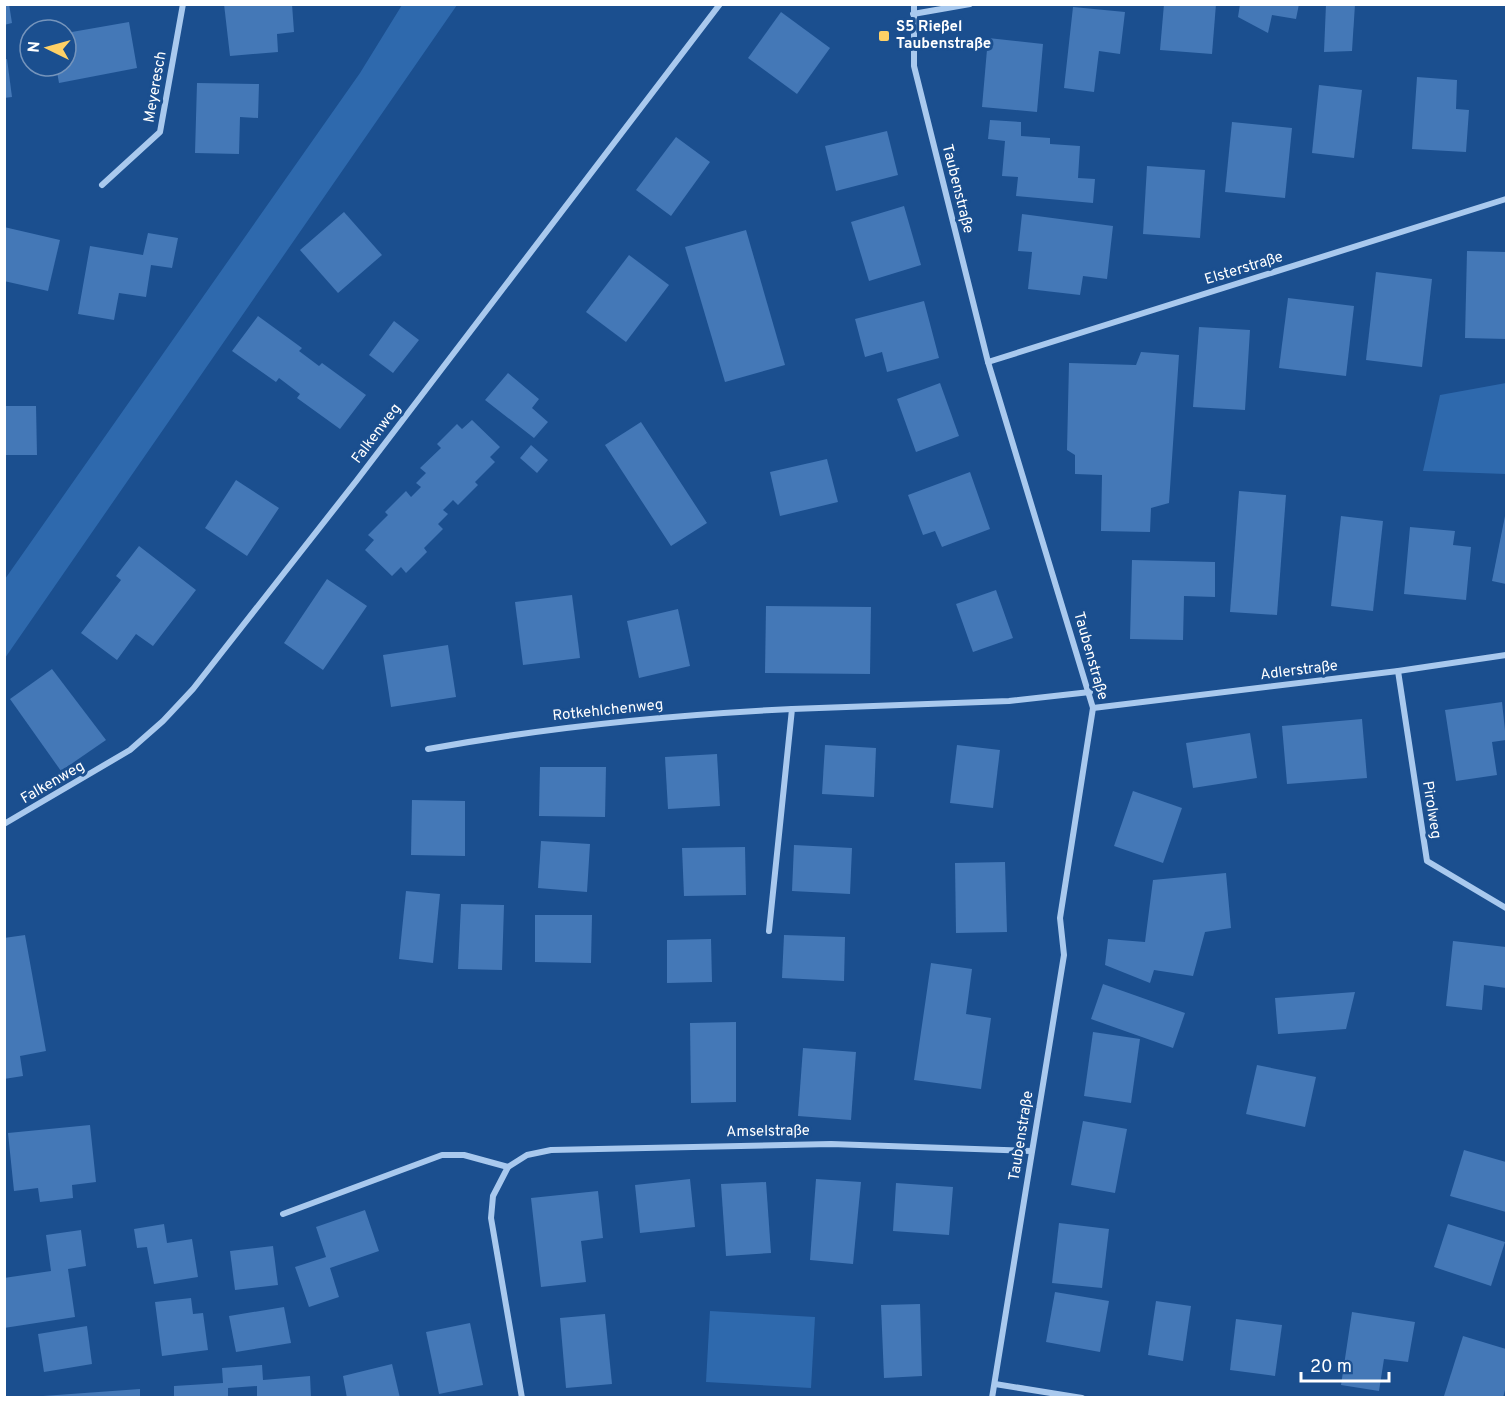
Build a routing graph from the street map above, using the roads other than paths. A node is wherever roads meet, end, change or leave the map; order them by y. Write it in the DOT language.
graph roads {
  1 [pos="183,4"];
  2 [pos="720,4"];
  3 [pos="914,4"];
  4 [pos="970,4"];
  5 [pos="913,14"];
  6 [pos="102,185"];
  7 [pos="1506,199"];
  8 [pos="988,362"];
  9 [pos="1506,655"];
  10 [pos="1398,671"];
  11 [pos="1090,692"];
  12 [pos="1093,708"];
  13 [pos="792,709"];
  14 [pos="428,749"];
  15 [pos="4,824"];
  16 [pos="1506,908"];
  17 [pos="769,931"];
  18 [pos="1031,1151"];
  19 [pos="508,1167"];
  20 [pos="283,1214"];
  21 [pos="995,1384"];
  22 [pos="522,1398"];
  23 [pos="992,1398"];
  24 [pos="1082,1398"];
  1 -- 6 [label="street, Meyeresch"];
  2 -- 15 [label="street, Falkenweg"];
  3 -- 5 [label="street, Taubenstraße"];
  4 -- 5 [label="street"];
  5 -- 8 [label="street, Taubenstraße"];
  7 -- 8 [label="street, Elsterstraße"];
  8 -- 11 [label="street, Taubenstraße"];
  9 -- 10 [label="street, Adlerstraße"];
  10 -- 12 [label="street, Adlerstraße"];
  10 -- 16 [label="street, Pirolweg"];
  11 -- 12 [label="street, Taubenstraße"];
  11 -- 13 [label="street, Rotkehlchenweg"];
  12 -- 18 [label="street, Taubenstraße"];
  13 -- 14 [label="street, Rotkehlchenweg"];
  13 -- 17 [label="street"];
  18 -- 19 [label="street, Amselstraße"];
  18 -- 21 [label="street, Taubenstraße"];
  19 -- 20 [label="street"];
  19 -- 22 [label="street"];
  21 -- 23 [label="street, Taubenstraße"];
  21 -- 24 [label="street"];
}
